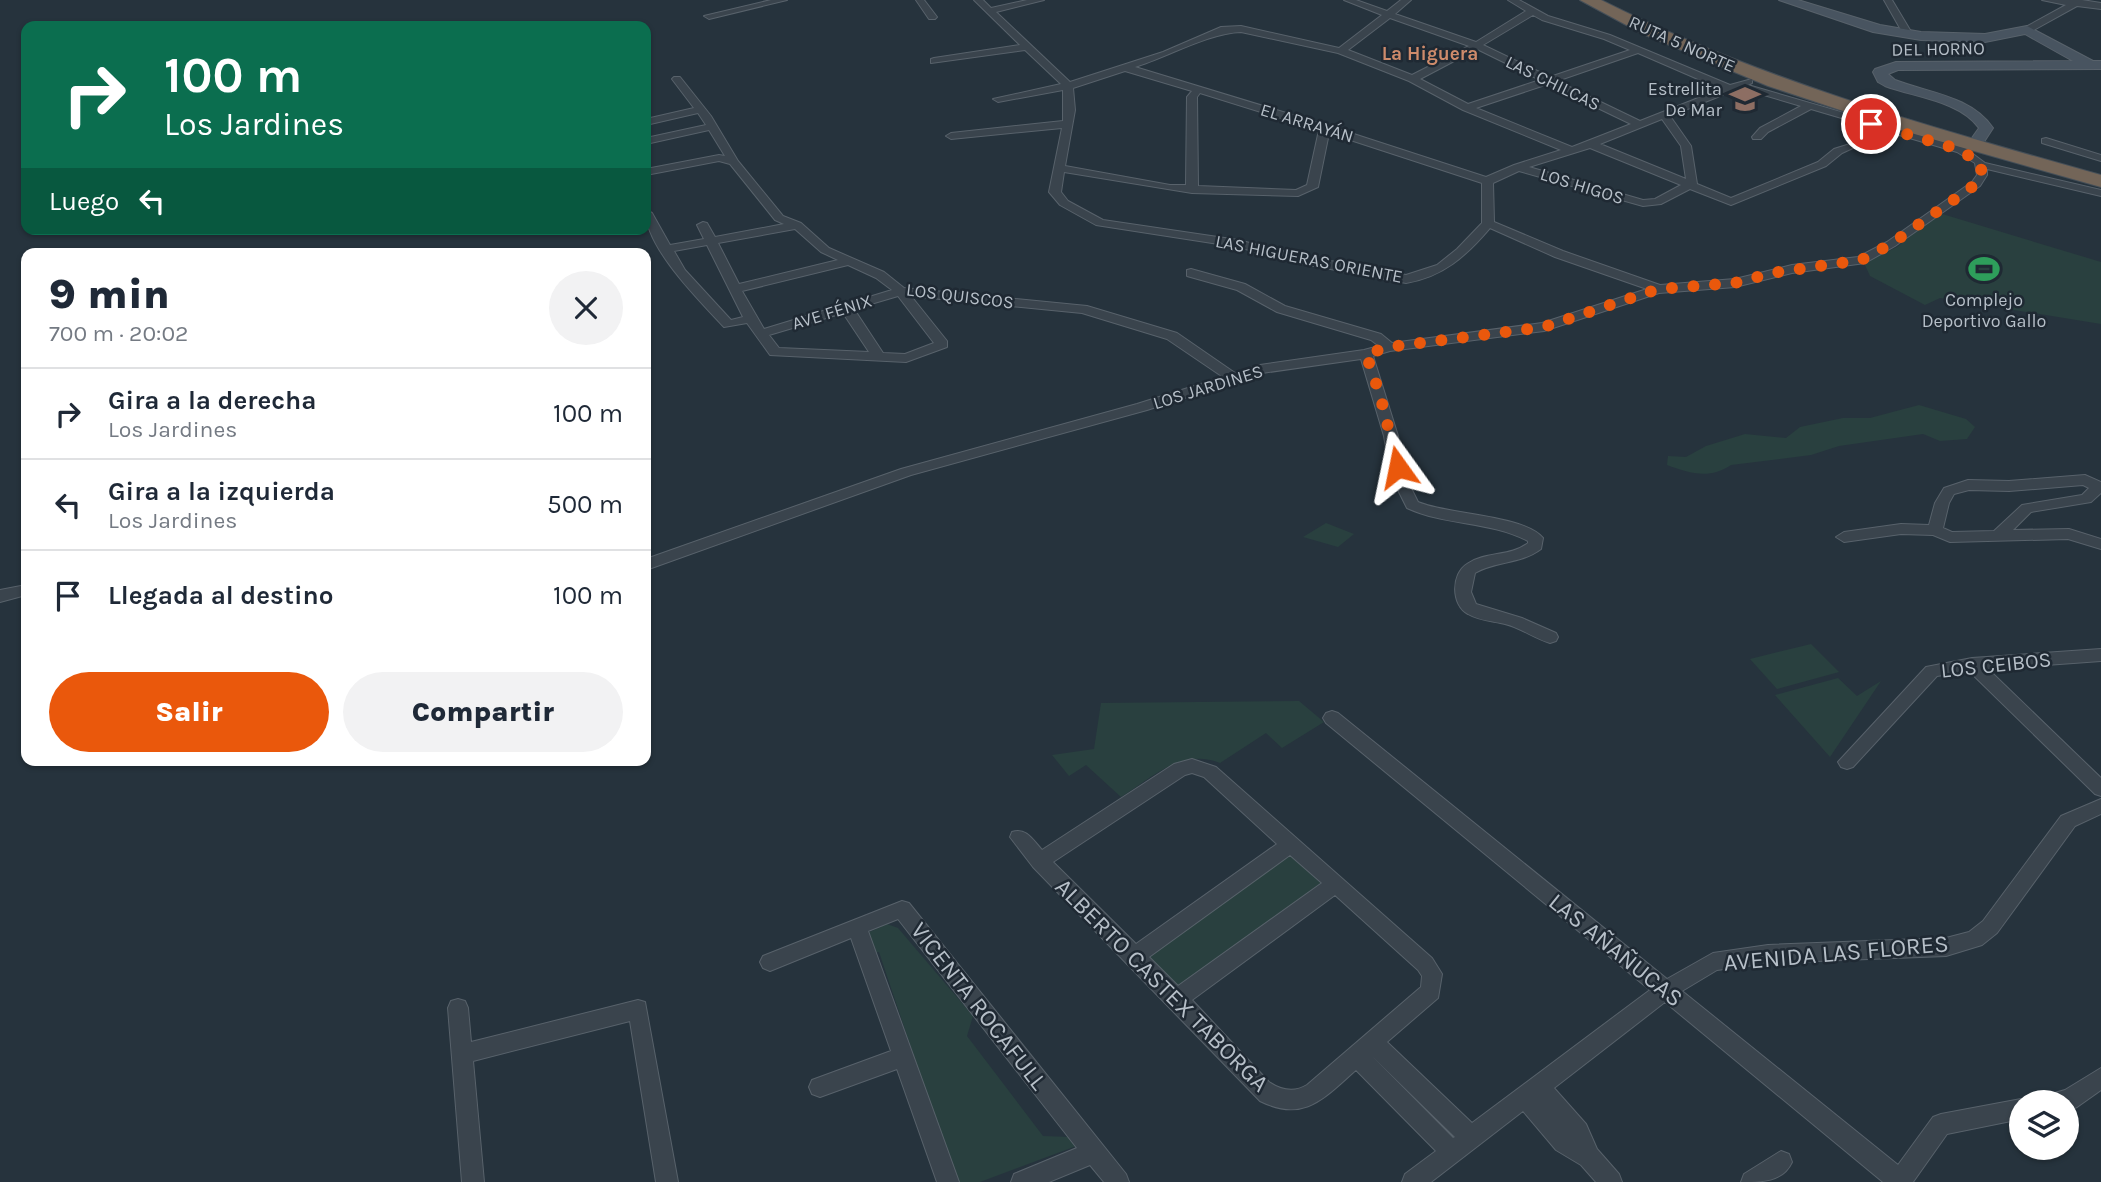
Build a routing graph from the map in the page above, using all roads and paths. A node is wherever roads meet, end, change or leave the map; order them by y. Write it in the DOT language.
graph roads {
  1 [pos="783,0"];
  2 [pos="920,0"];
  3 [pos="978,0"];
  4 [pos="1040,0"];
  5 [pos="1348,0"];
  6 [pos="1407,0"];
  7 [pos="1512,0"];
  8 [pos="1588,0"];
  9 [pos="1604,0"];
  10 [pos="1785,0"];
  11 [pos="1888,0"];
  12 [pos="2046,0"];
  13 [pos="2078,1"];
  14 [pos="2101,6"];
  15 [pos="988,11"];
  16 [pos="1531,12"];
  17 [pos="1389,14"];
  18 [pos="709,16"];
  19 [pos="932,17"];
  20 [pos="2026,30"];
  21 [pos="1908,34"];
  22 [pos="1475,45"];
  23 [pos="1026,47"];
  24 [pos="1639,50"];
  25 [pos="1341,51"];
  26 [pos="934,61"];
  27 [pos="2097,65"];
  28 [pos="1127,68"];
  29 [pos="1762,75"];
  30 [pos="677,79"];
  31 [pos="1412,79"];
  32 [pos="1546,81"];
  33 [pos="1068,86"];
  34 [pos="1735,87"];
  35 [pos="1197,90"];
  36 [pos="998,99"];
  37 [pos="1809,106"];
  38 [pos="1468,108"];
  39 [pos="699,110"];
  40 [pos="1664,114"];
  41 [pos="651,121"];
  42 [pos="1067,124"];
  43 [pos="1639,124"];
  44 [pos="711,127"];
  45 [pos="1325,128"];
  46 [pos="951,136"];
  47 [pos="1757,137"];
  48 [pos="651,140"];
  49 [pos="2046,141"];
  50 [pos="1591,144"];
  51 [pos="1850,147"];
  52 [pos="1568,149"];
  53 [pos="1979,150"];
  54 [pos="2101,158"];
  55 [pos="734,162"];
  56 [pos="1518,167"];
  57 [pos="1060,168"];
  58 [pos="651,171"];
  59 [pos="2101,173"];
  60 [pos="1487,181"];
  61 [pos="2101,181"];
  62 [pos="1692,184"];
  63 [pos="1192,190"];
  64 [pos="2101,193"];
  65 [pos="651,221"];
  66 [pos="1488,224"];
  67 [pos="703,225"];
  68 [pos="797,225"];
  69 [pos="710,242"];
  70 [pos="668,249"];
  71 [pos="849,261"];
  72 [pos="1191,273"];
  73 [pos="733,289"];
  74 [pos="1658,289"];
  75 [pos="901,291"];
  76 [pos="847,309"];
  77 [pos="750,319"];
  78 [pos="763,333"];
  79 [pos="1389,347"];
  80 [pos="1366,354"];
  81 [pos="878,356"];
  82 [pos="1234,378"];
  83 [pos="2100,488"];
  84 [pos="1935,530"];
  85 [pos="1998,536"];
  86 [pos="1844,537"];
  87 [pos="2101,544"];
  88 [pos="651,563"];
  89 [pos="21,591"];
  90 [pos="0,596"];
  91 [pos="1550,637"];
  92 [pos="2101,656"];
  93 [pos="1972,664"];
  94 [pos="1332,718"];
  95 [pos="1847,762"];
  96 [pos="2101,789"];
  97 [pos="2101,806"];
  98 [pos="1019,837"];
  99 [pos="1291,844"];
  100 [pos="1040,861"];
  101 [pos="1337,883"];
  102 [pos="857,927"];
  103 [pos="1134,957"];
  104 [pos="770,962"];
  105 [pos="1666,990"];
  106 [pos="1177,999"];
  107 [pos="458,1008"];
  108 [pos="1364,1049"];
  109 [pos="463,1054"];
  110 [pos="905,1056"];
  111 [pos="2101,1078"];
  112 [pos="820,1087"];
  113 [pos="1532,1092"];
  114 [pos="2079,1093"];
  115 [pos="2009,1112"];
  116 [pos="1472,1138"];
  117 [pos="1094,1152"];
  118 [pos="1452,1152"];
  119 [pos="1781,1162"];
  120 [pos="473,1182"];
  121 [pos="667,1182"];
  122 [pos="948,1182"];
  123 [pos="1022,1182"];
  124 [pos="1118,1182"];
  125 [pos="1413,1182"];
  126 [pos="1611,1182"];
  127 [pos="1752,1182"];
  128 [pos="1900,1182"];
  1 -- 18 [label="street"];
  2 -- 19 [label="street"];
  3 -- 15 [label="street"];
  4 -- 15 [label="street"];
  5 -- 17 [label="street, LAS CHILCAS"];
  6 -- 17 [label="street"];
  7 -- 16 [label="street"];
  8 -- 29 [label="highway, RUTA 5 NORTE"];
  9 -- 29 [label="highway, RUTA 5 NORTE"];
  10 -- 21 [label="street"];
  11 -- 21 [label="street"];
  12 -- 13 [label="street"];
  13 -- 14 [label="street"];
  13 -- 20 [label="street"];
  15 -- 23 [label="street"];
  16 -- 22 [label="street"];
  16 -- 24 [label="street"];
  17 -- 22 [label="street, LAS CHILCAS"];
  17 -- 25 [label="street"];
  20 -- 21 [label="street"];
  20 -- 27 [label="street"];
  22 -- 31 [label="street"];
  22 -- 32 [label="street, LAS CHILCAS"];
  23 -- 26 [label="street"];
  23 -- 33 [label="street"];
  24 -- 32 [label="street"];
  24 -- 34 [label="street"];
  25 -- 28 [label="street"];
  25 -- 31 [label="street"];
  27 -- 53 [label="street, DEL HORNO"];
  28 -- 33 [label="street"];
  28 -- 35 [label="street, EL ARRAYÁN"];
  29 -- 34 [label="street"];
  29 -- 53 [label="highway, RUTA 5 NORTE"];
  30 -- 39 [label="street, LOS QUISCOS"];
  31 -- 38 [label="street"];
  32 -- 38 [label="street"];
  32 -- 43 [label="street, LAS CHILCAS"];
  33 -- 36 [label="street"];
  33 -- 42 [label="street"];
  34 -- 37 [label="street"];
  34 -- 40 [label="street"];
  35 -- 45 [label="street, EL ARRAYÁN"];
  35 -- 63 [label="street"];
  37 -- 47 [label="street"];
  37 -- 53 [label="street"];
  38 -- 52 [label="street"];
  39 -- 41 [label="street"];
  39 -- 44 [label="street, LOS QUISCOS"];
  40 -- 43 [label="street"];
  40 -- 62 [label="street"];
  42 -- 46 [label="street"];
  42 -- 57 [label="street"];
  43 -- 50 [label="street"];
  44 -- 48 [label="street"];
  44 -- 55 [label="street, LOS QUISCOS"];
  45 -- 60 [label="street, EL ARRAYÁN"];
  45 -- 63 [label="street"];
  49 -- 54 [label="street"];
  50 -- 52 [label="street"];
  50 -- 62 [label="street"];
  51 -- 62 [label="street"];
  52 -- 56 [label="street"];
  53 -- 59 [label="highway, RUTA 5 NORTE"];
  53 -- 61 [label="highway, RUTA 5 NORTE"];
  53 -- 64 [label="street"];
  53 -- 74 [label="street, LOS JARDINES"];
  55 -- 58 [label="street"];
  55 -- 68 [label="street, LOS QUISCOS"];
  56 -- 60 [label="street"];
  56 -- 62 [label="street, LOS HIGOS"];
  57 -- 63 [label="street"];
  57 -- 66 [label="street, LAS HIGUERAS ORIENTE"];
  60 -- 66 [label="street"];
  65 -- 70 [label="street"];
  66 -- 74 [label="street"];
  67 -- 69 [label="street"];
  68 -- 69 [label="street"];
  68 -- 71 [label="street, LOS QUISCOS"];
  69 -- 70 [label="street"];
  69 -- 73 [label="street"];
  70 -- 77 [label="street"];
  71 -- 73 [label="street"];
  71 -- 75 [label="street, LOS QUISCOS"];
  72 -- 79 [label="street"];
  73 -- 77 [label="street"];
  74 -- 79 [label="street, LOS JARDINES"];
  75 -- 76 [label="street, AVE FÉNIX"];
  75 -- 81 [label="street"];
  75 -- 82 [label="street, LOS QUISCOS"];
  76 -- 78 [label="street, AVE FÉNIX"];
  76 -- 81 [label="street"];
  77 -- 78 [label="street"];
  78 -- 81 [label="street"];
  79 -- 80 [label="street, LOS JARDINES"];
  80 -- 82 [label="street, LOS JARDINES"];
  80 -- 91 [label="street"];
  82 -- 88 [label="street, LOS JARDINES"];
  83 -- 84 [label="street"];
  83 -- 85 [label="street"];
  84 -- 85 [label="street"];
  84 -- 86 [label="street"];
  85 -- 87 [label="street"];
  89 -- 90 [label="street"];
  92 -- 93 [label="street, LOS CEIBOS"];
  93 -- 95 [label="street, LOS CEIBOS"];
  93 -- 96 [label="street"];
  94 -- 105 [label="street, LAS AÑAÑUCAS"];
  97 -- 105 [label="street, AVENIDA LAS FLORES"];
  98 -- 100 [label="street, ALBERTO CASTEX TABORGA"];
  99 -- 100 [label="street, ALBERTO CASTEX TABORGA"];
  99 -- 101 [label="street, ALBERTO CASTEX TABORGA"];
  99 -- 103 [label="street"];
  100 -- 103 [label="street, ALBERTO CASTEX TABORGA"];
  101 -- 106 [label="street"];
  101 -- 108 [label="street, ALBERTO CASTEX TABORGA"];
  102 -- 104 [label="street, VICENTA ROCAFULL"];
  102 -- 110 [label="street"];
  102 -- 117 [label="street, VICENTA ROCAFULL"];
  103 -- 106 [label="street, ALBERTO CASTEX TABORGA"];
  105 -- 113 [label="street, AVENIDA LAS FLORES"];
  105 -- 128 [label="street, LAS AÑAÑUCAS"];
  106 -- 108 [label="street, ALBERTO CASTEX TABORGA"];
  107 -- 109 [label="street"];
  108 -- 116 [label="street"];
  108 -- 118 [label="street"];
  109 -- 120 [label="street"];
  109 -- 121 [label="street"];
  110 -- 112 [label="street"];
  110 -- 122 [label="street"];
  111 -- 114 [label="street"];
  113 -- 116 [label="street, AVENIDA LAS FLORES"];
  113 -- 126 [label="street"];
  115 -- 128 [label="street"];
  116 -- 118 [label="street, AVENIDA LAS FLORES"];
  117 -- 123 [label="street"];
  117 -- 124 [label="street, VICENTA ROCAFULL"];
  118 -- 125 [label="street, AVENIDA LAS FLORES"];
  119 -- 127 [label="street"];
}
